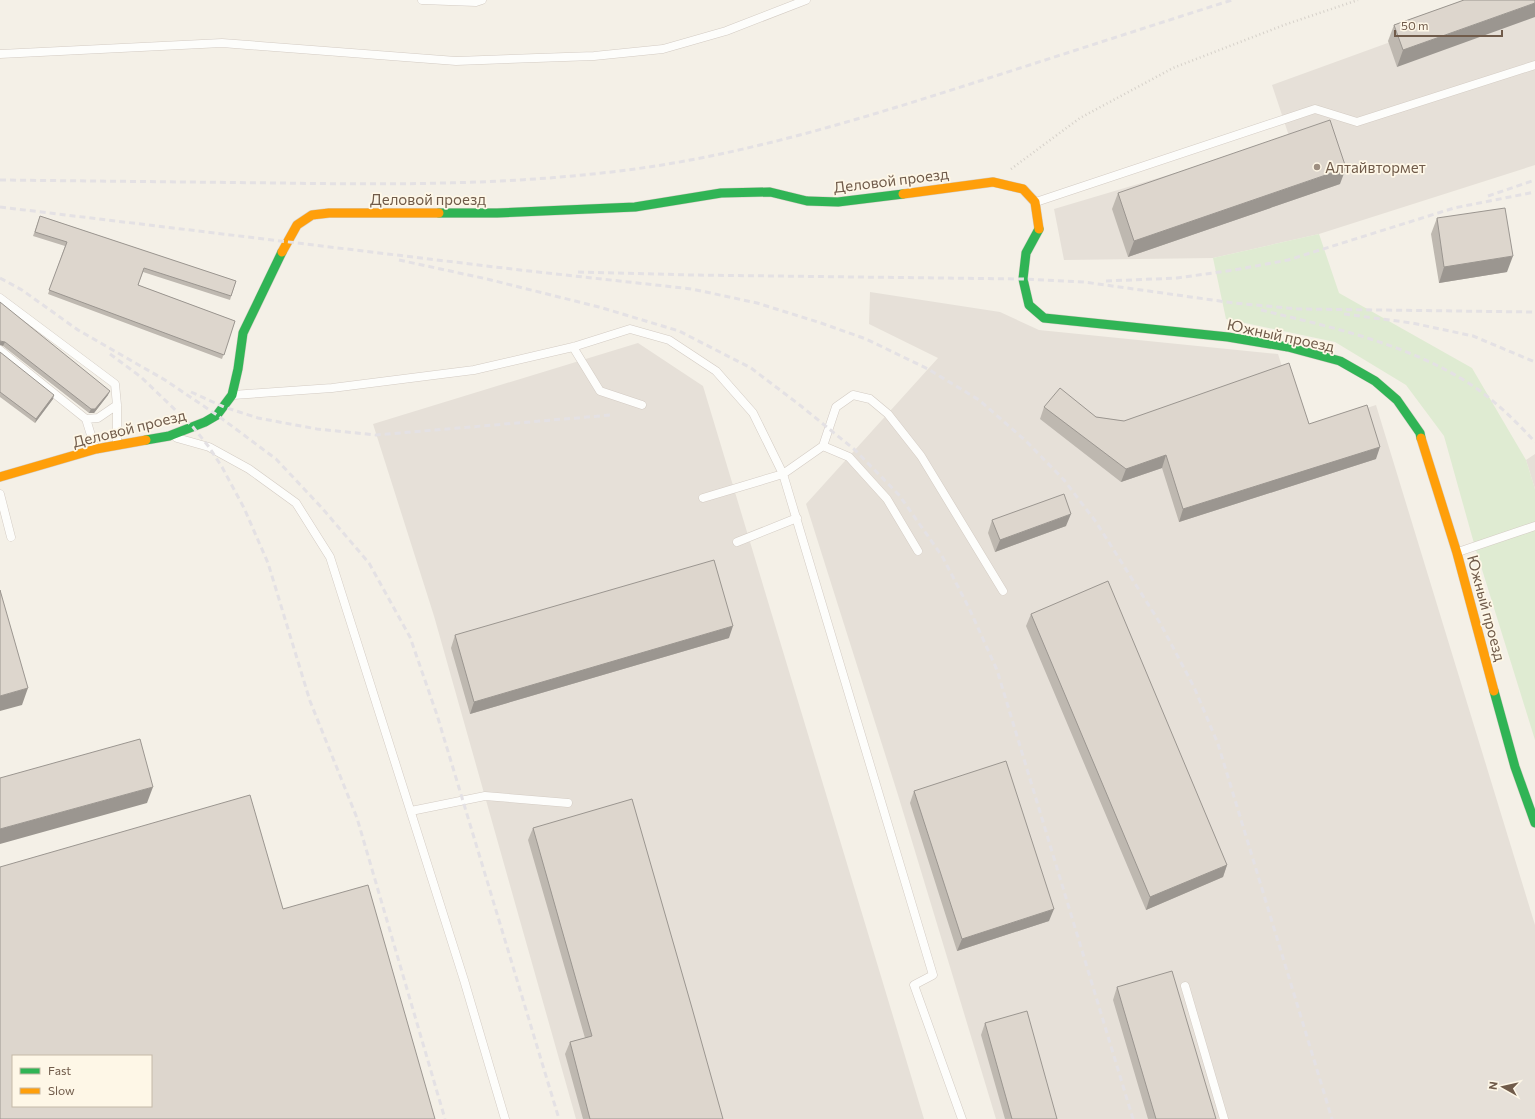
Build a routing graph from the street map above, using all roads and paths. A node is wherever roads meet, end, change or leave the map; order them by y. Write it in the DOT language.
graph roads {
  1 [pos="422,0"];
  2 [pos="482,0"];
  3 [pos="806,0"];
  4 [pos="1358,0"];
  5 [pos="0,54"];
  6 [pos="1535,65"];
  7 [pos="993,182"];
  8 [pos="1035,202"];
  9 [pos="0,298"];
  10 [pos="573,348"];
  11 [pos="0,350"];
  12 [pos="232,395"];
  13 [pos="118,405"];
  14 [pos="642,405"];
  15 [pos="86,419"];
  16 [pos="169,436"];
  17 [pos="117,445"];
  18 [pos="823,446"];
  19 [pos="96,449"];
  20 [pos="783,474"];
  21 [pos="0,477"];
  22 [pos="0,494"];
  23 [pos="703,498"];
  24 [pos="797,518"];
  25 [pos="1535,526"];
  26 [pos="11,537"];
  27 [pos="738,542"];
  28 [pos="918,551"];
  29 [pos="1457,552"];
  30 [pos="1003,591"];
  31 [pos="568,803"];
  32 [pos="411,811"];
  33 [pos="1535,823"];
  34 [pos="1185,986"];
  35 [pos="505,1119"];
  36 [pos="962,1119"];
  37 [pos="1224,1119"];
  1 -- 2 [label="lane"];
  3 -- 5 [label="lane"];
  4 -- 7 [label="path"];
  6 -- 8 [label="lane"];
  7 -- 8 [label="street"];
  7 -- 12 [label="street, Деловой проезд"];
  8 -- 29 [label="street, Южный проезд"];
  9 -- 13 [label="lane"];
  10 -- 12 [label="lane"];
  10 -- 14 [label="lane"];
  10 -- 20 [label="lane"];
  11 -- 15 [label="lane"];
  12 -- 16 [label="street, Деловой проезд"];
  13 -- 15 [label="lane"];
  13 -- 17 [label="lane"];
  15 -- 19 [label="lane"];
  16 -- 17 [label="street, Деловой проезд"];
  16 -- 32 [label="lane"];
  17 -- 19 [label="street, Деловой проезд"];
  18 -- 20 [label="lane"];
  18 -- 28 [label="lane"];
  18 -- 30 [label="lane"];
  19 -- 21 [label="street, Деловой проезд"];
  20 -- 23 [label="lane"];
  20 -- 24 [label="lane"];
  22 -- 26 [label="lane"];
  24 -- 27 [label="lane"];
  24 -- 36 [label="lane"];
  25 -- 29 [label="lane"];
  29 -- 33 [label="street, Южный проезд"];
  31 -- 32 [label="lane"];
  32 -- 35 [label="lane"];
  34 -- 37 [label="lane"];
}
